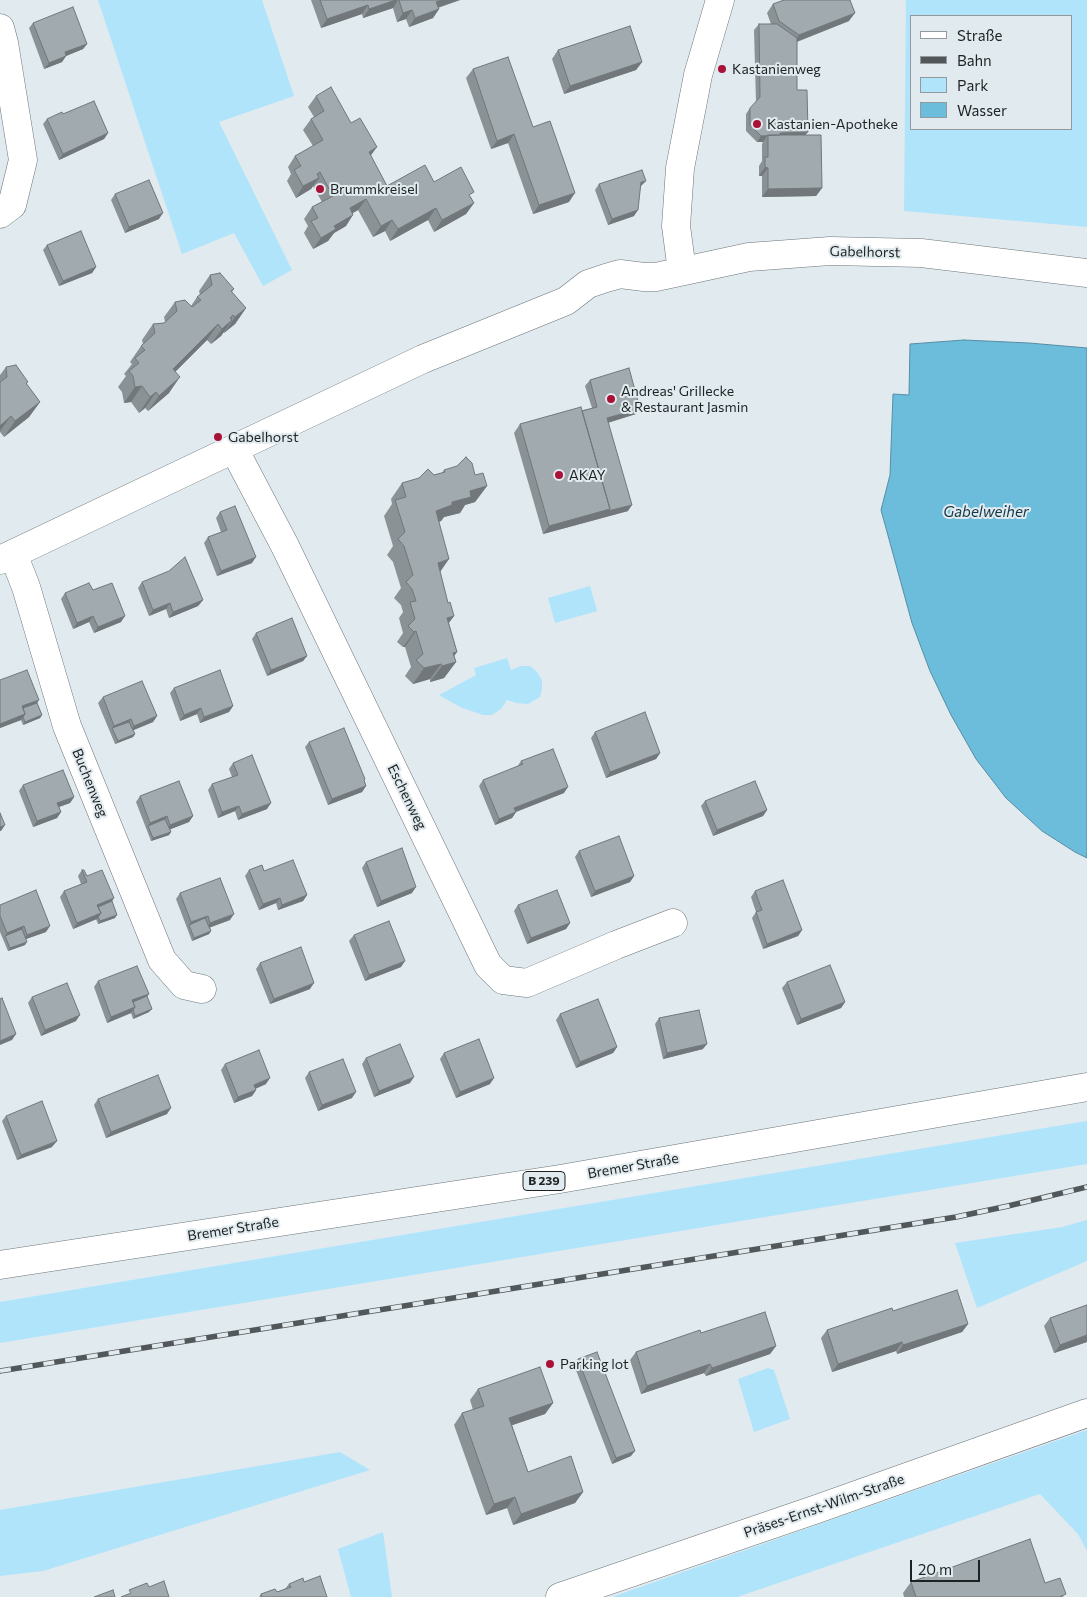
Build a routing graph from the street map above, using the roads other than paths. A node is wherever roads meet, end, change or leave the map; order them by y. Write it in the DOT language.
graph roads {
  1 [pos="720,0"];
  2 [pos="0,28"];
  3 [pos="0,214"];
  4 [pos="682,271"];
  5 [pos="1087,273"];
  6 [pos="234,448"];
  7 [pos="6,557"];
  8 [pos="673,923"];
  9 [pos="202,989"];
  10 [pos="1087,1087"];
  11 [pos="0,1265"];
  12 [pos="1087,1413"];
  13 [pos="560,1597"];
  1 -- 4 [label="street"];
  2 -- 3 [label="street"];
  4 -- 5 [label="street, Gabelhorst"];
  4 -- 6 [label="street, Gabelhorst"];
  6 -- 7 [label="street, Gabelhorst"];
  6 -- 8 [label="street, Eschenweg"];
  7 -- 9 [label="street, Buchenweg"];
  10 -- 11 [label="street, Bremer Straße / B 239"];
  12 -- 13 [label="street, Präses-Ernst-Wilm-Straße"];
}
